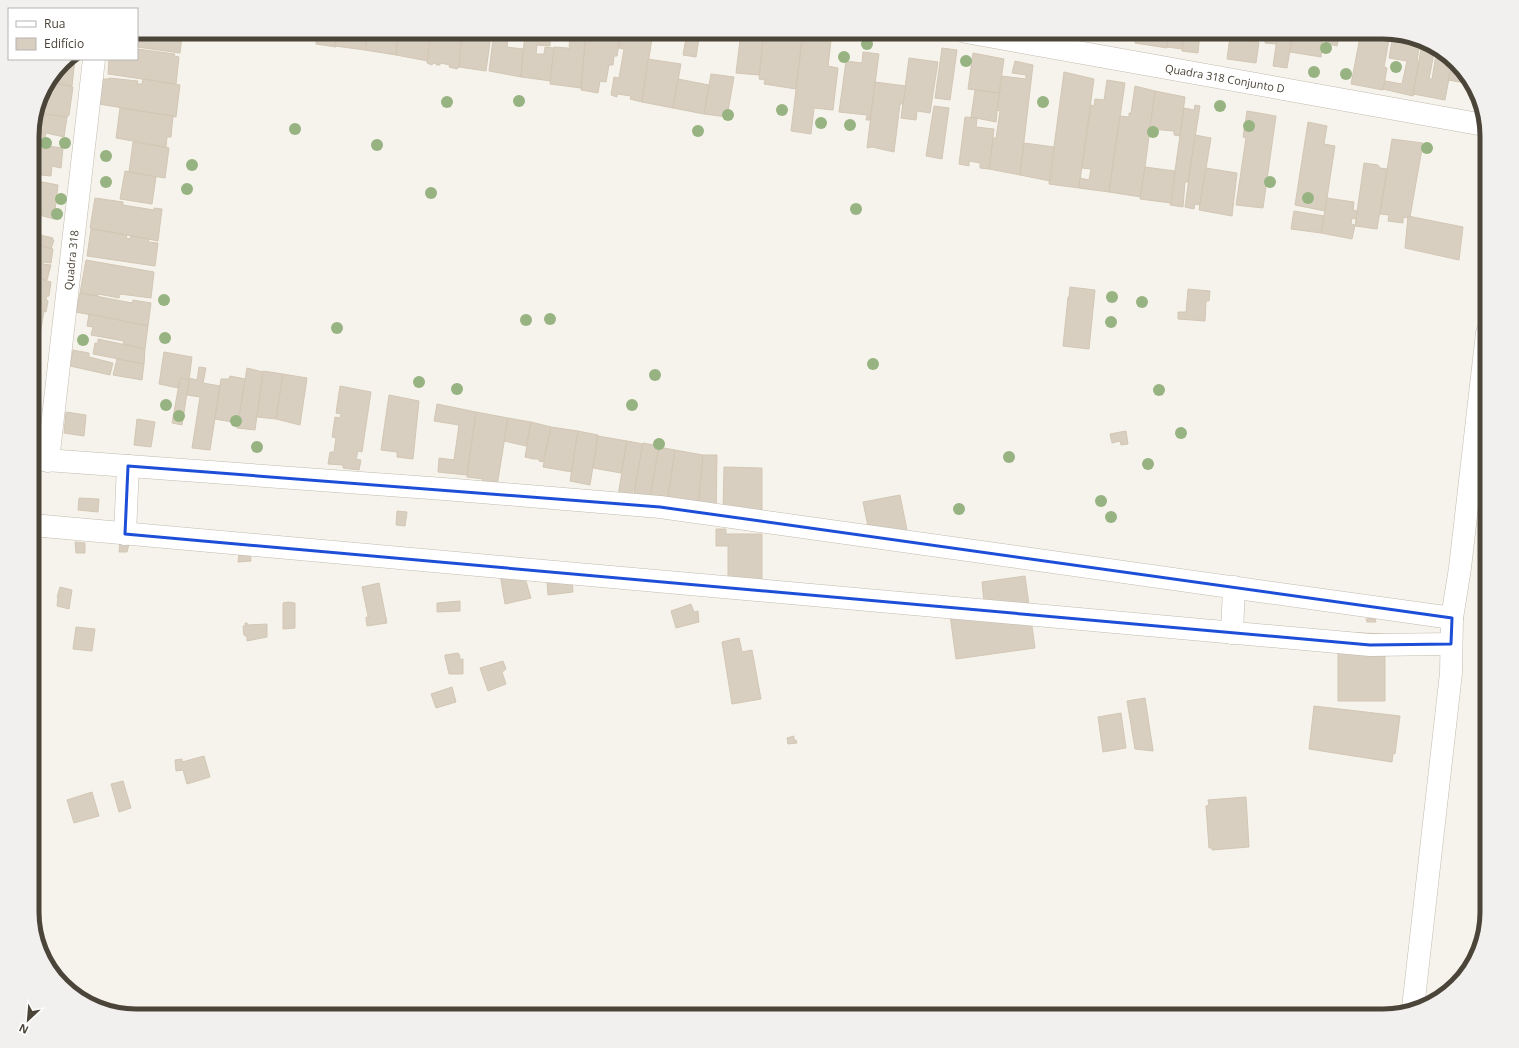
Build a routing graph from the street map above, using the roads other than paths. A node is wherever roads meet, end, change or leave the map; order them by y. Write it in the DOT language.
graph roads {
  1 [pos="1005,39"];
  2 [pos="94,60"];
  3 [pos="1479,124"];
  4 [pos="1480,394"];
  5 [pos="40,460"];
  6 [pos="128,466"];
  7 [pos="39,526"];
  8 [pos="126,534"];
  9 [pos="1234,587"];
  10 [pos="1452,618"];
  11 [pos="1232,633"];
  12 [pos="1451,644"];
  13 [pos="1413,1004"];
  1 -- 3 [label="street, Quadra 318 Conjunto D"];
  2 -- 5 [label="street, Quadra 318"];
  4 -- 10 [label="street"];
  5 -- 6 [label="street"];
  6 -- 8 [label="street"];
  6 -- 9 [label="street"];
  7 -- 8 [label="street"];
  8 -- 11 [label="street"];
  9 -- 10 [label="street"];
  9 -- 11 [label="street"];
  10 -- 12 [label="street"];
  11 -- 12 [label="street"];
  12 -- 13 [label="street"];
}
